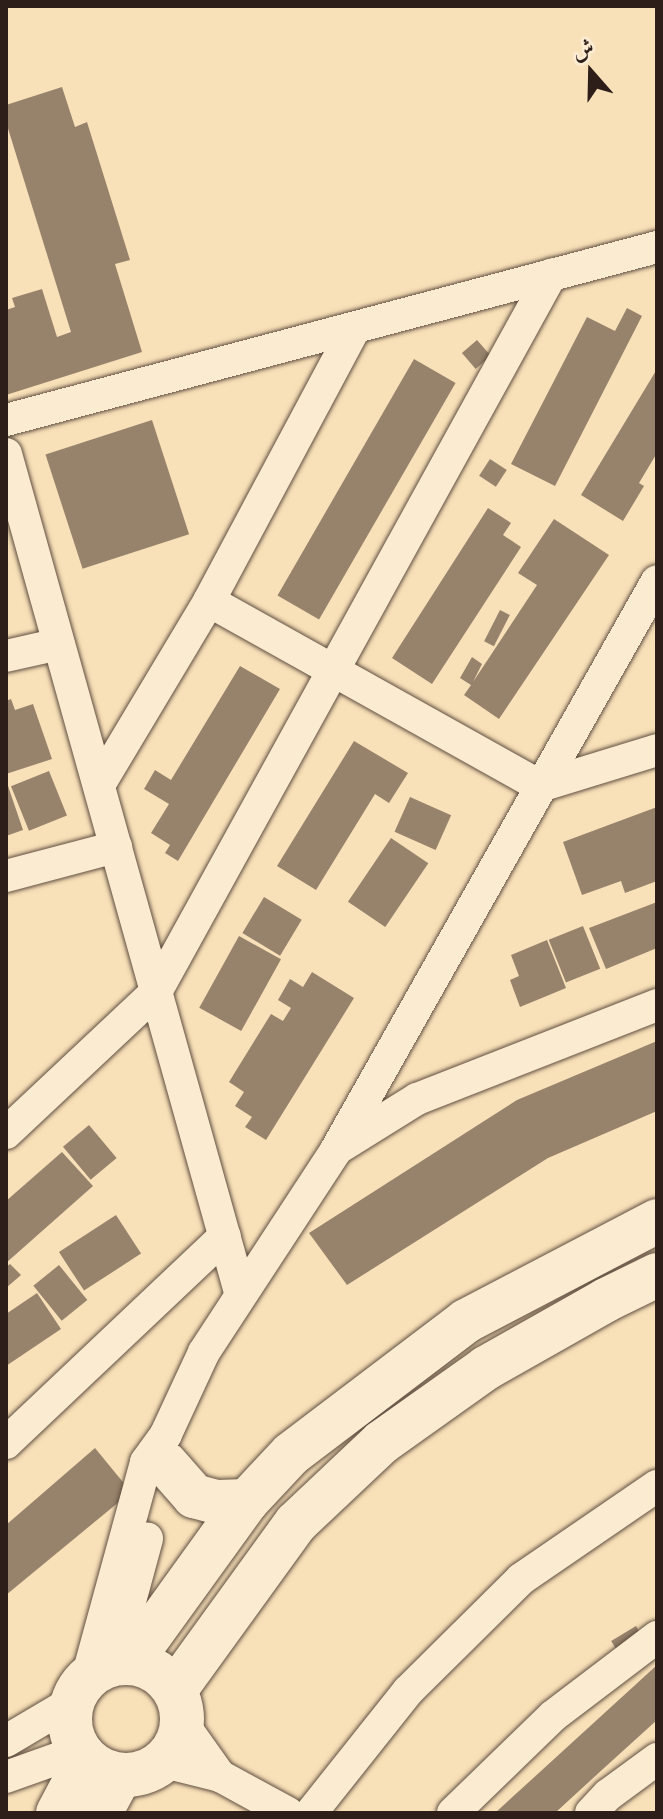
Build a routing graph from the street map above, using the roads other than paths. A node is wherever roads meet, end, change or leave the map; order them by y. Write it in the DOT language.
graph roads {
  1 [pos="657,247"];
  2 [pos="551,275"];
  3 [pos="355,327"];
  4 [pos="6,420"];
  5 [pos="6,454"];
  6 [pos="657,581"];
  7 [pos="209,601"];
  8 [pos="59,644"];
  9 [pos="6,656"];
  10 [pos="334,671"];
  11 [pos="657,750"];
  12 [pos="99,785"];
  13 [pos="540,786"];
  14 [pos="116,847"];
  15 [pos="6,876"];
  16 [pos="156,992"];
  17 [pos="657,1005"];
  18 [pos="6,1133"];
  19 [pos="336,1150"];
  20 [pos="657,1221"];
  21 [pos="225,1236"];
  22 [pos="657,1275"];
  23 [pos="240,1292"];
  24 [pos="6,1443"];
  25 [pos="166,1449"];
  26 [pos="657,1486"];
  27 [pos="247,1501"];
  28 [pos="657,1637"];
  29 [pos="101,1676"];
  30 [pos="174,1725"];
  31 [pos="6,1741"];
  32 [pos="657,1759"];
  33 [pos="96,1775"];
  34 [pos="6,1777"];
  35 [pos="58,1813"];
  36 [pos="288,1813"];
  37 [pos="311,1813"];
  38 [pos="453,1813"];
  39 [pos="591,1813"];
  1 -- 2 [label="street"];
  2 -- 3 [label="street"];
  2 -- 10 [label="street"];
  3 -- 4 [label="street"];
  3 -- 7 [label="street"];
  5 -- 8 [label="street"];
  6 -- 13 [label="street"];
  7 -- 10 [label="street"];
  7 -- 12 [label="street"];
  8 -- 9 [label="street"];
  8 -- 12 [label="street"];
  10 -- 13 [label="street"];
  10 -- 16 [label="street"];
  11 -- 13 [label="street"];
  12 -- 14 [label="street"];
  13 -- 19 [label="street"];
  14 -- 15 [label="street"];
  14 -- 16 [label="street"];
  16 -- 18 [label="street"];
  16 -- 21 [label="street"];
  17 -- 19 [label="street"];
  19 -- 23 [label="street"];
  20 -- 27 [label="street"];
  21 -- 23 [label="street"];
  21 -- 24 [label="street"];
  22 -- 30 [label="street"];
  23 -- 25 [label="street"];
  25 -- 27 [label="street"];
  25 -- 29 [label="street"];
  26 -- 37 [label="street"];
  27 -- 29 [label="street"];
  28 -- 38 [label="street"];
  29 -- 30 [label="street"];
  29 -- 31 [label="street"];
  29 -- 33 [label="street"];
  30 -- 33 [label="street"];
  30 -- 36 [label="street"];
  32 -- 39 [label="street"];
  33 -- 34 [label="street"];
  33 -- 35 [label="street"];
}
